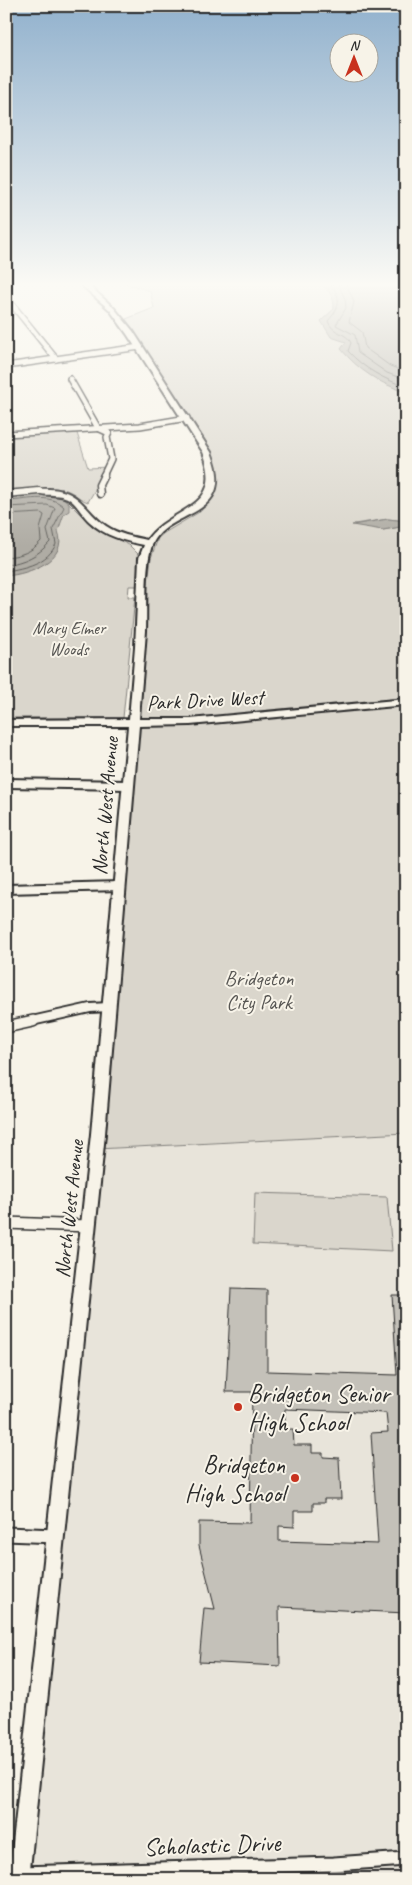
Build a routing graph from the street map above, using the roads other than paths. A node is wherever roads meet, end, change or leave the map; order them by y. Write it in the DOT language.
graph roads {
  1 [pos="156,371"];
  2 [pos="70,379"];
  3 [pos="187,418"];
  4 [pos="98,428"];
  5 [pos="6,434"];
  6 [pos="39,491"];
  7 [pos="6,494"];
  8 [pos="100,494"];
  9 [pos="118,535"];
  10 [pos="153,537"];
  11 [pos="406,702"];
  12 [pos="6,723"];
  13 [pos="133,723"];
  14 [pos="6,783"];
  15 [pos="128,785"];
  16 [pos="120,886"];
  17 [pos="6,889"];
  18 [pos="109,1006"];
  19 [pos="6,1027"];
  20 [pos="6,1223"];
  21 [pos="89,1226"];
  22 [pos="6,1534"];
  23 [pos="56,1536"];
  24 [pos="406,1859"];
  25 [pos="20,1876"];
  1 -- 3 [label="main road"];
  2 -- 4 [label="street"];
  3 -- 4 [label="street"];
  3 -- 10 [label="main road"];
  4 -- 5 [label="street"];
  4 -- 8 [label="street"];
  6 -- 7 [label="street"];
  6 -- 9 [label="main road"];
  9 -- 10 [label="main road"];
  9 -- 10 [label="main road"];
  10 -- 13 [label="main road, North West Avenue"];
  11 -- 13 [label="main road, Park Drive West"];
  12 -- 13 [label="main road, Park Drive West"];
  13 -- 15 [label="main road, North West Avenue"];
  14 -- 15 [label="street"];
  15 -- 16 [label="main road, North West Avenue"];
  16 -- 17 [label="street"];
  16 -- 18 [label="main road, North West Avenue"];
  18 -- 19 [label="street"];
  18 -- 21 [label="main road, North West Avenue"];
  20 -- 21 [label="street"];
  21 -- 23 [label="main road, North West Avenue"];
  22 -- 23 [label="street"];
  23 -- 25 [label="main road, North West Avenue"];
  24 -- 25 [label="street, Scholastic Drive"];
}
